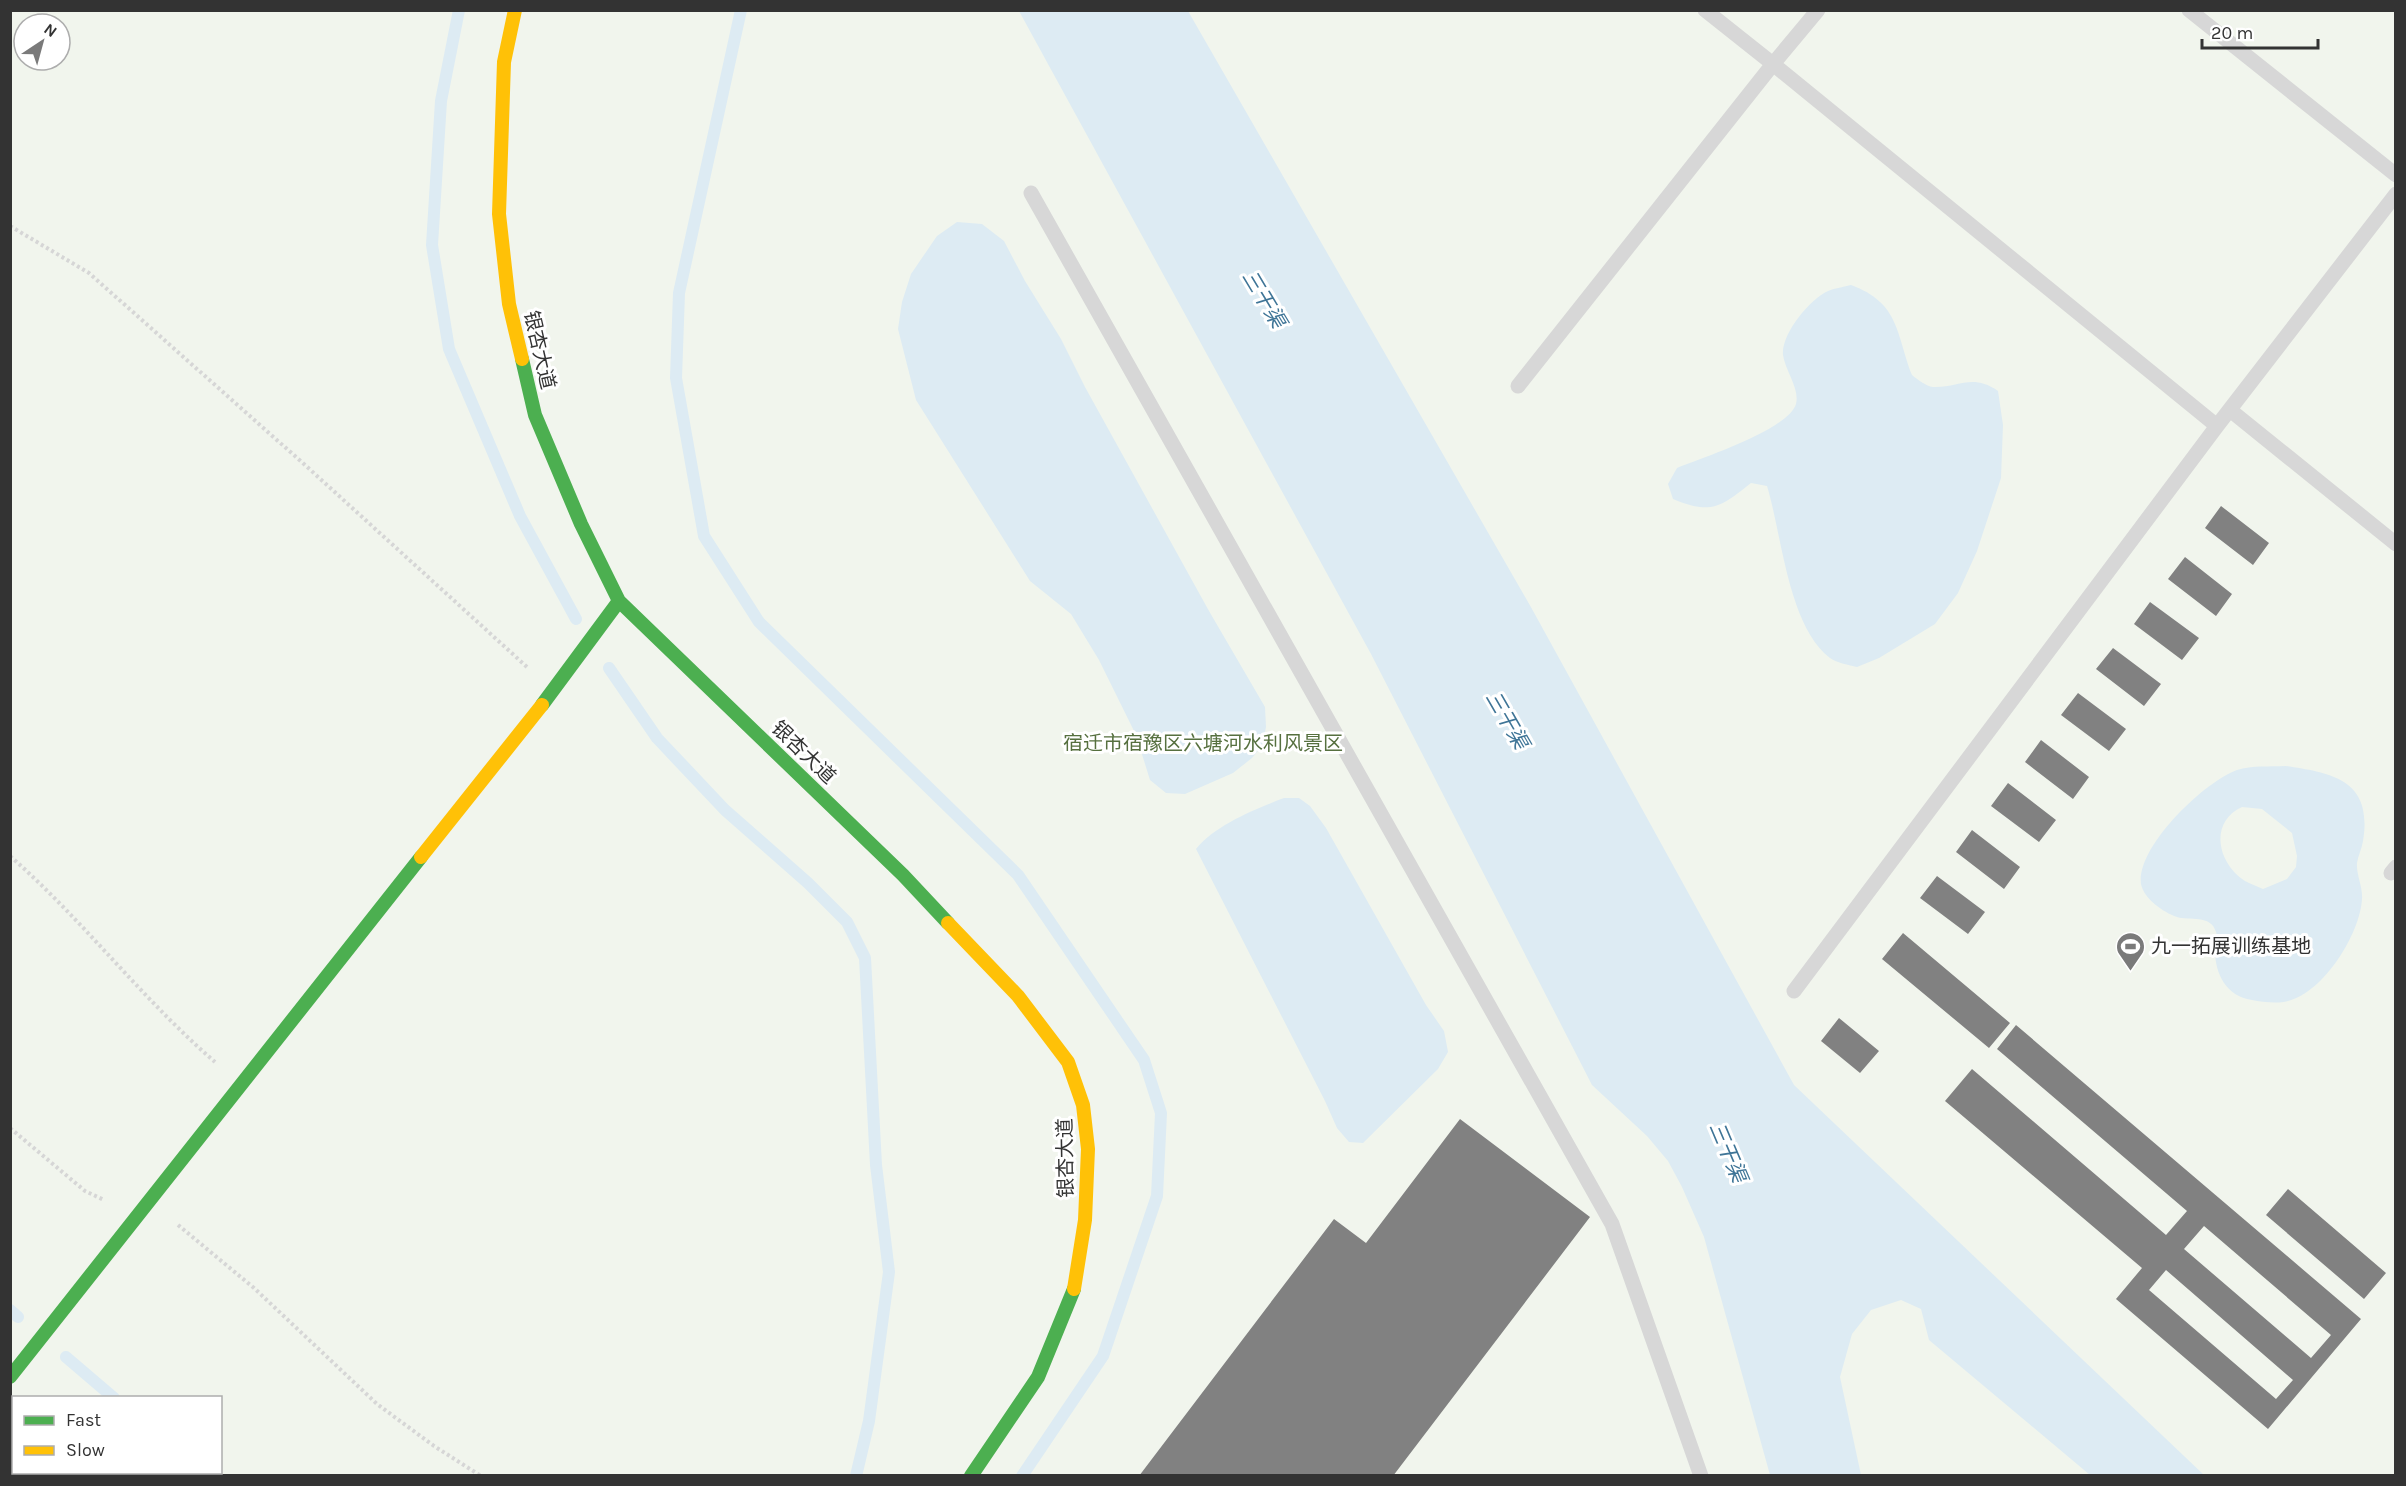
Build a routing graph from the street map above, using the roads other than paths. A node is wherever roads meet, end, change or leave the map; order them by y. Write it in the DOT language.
graph roads {
  1 [pos="515,10"];
  2 [pos="1706,10"];
  3 [pos="1818,10"];
  4 [pos="2189,10"];
  5 [pos="1773,64"];
  6 [pos="2396,175"];
  7 [pos="1031,193"];
  8 [pos="2396,194"];
  9 [pos="1518,386"];
  10 [pos="2230,410"];
  11 [pos="2217,426"];
  12 [pos="2396,544"];
  13 [pos="620,601"];
  14 [pos="1794,992"];
  15 [pos="10,1377"];
  16 [pos="971,1476"];
  17 [pos="1701,1476"];
  1 -- 13 [label="street, 银杏大道"];
  2 -- 5 [label="lane"];
  3 -- 5 [label="lane"];
  4 -- 6 [label="lane"];
  5 -- 9 [label="lane"];
  5 -- 11 [label="lane"];
  7 -- 17 [label="lane"];
  8 -- 10 [label="lane"];
  10 -- 11 [label="lane"];
  10 -- 12 [label="lane"];
  11 -- 14 [label="lane"];
  13 -- 15 [label="street"];
  13 -- 16 [label="street, 银杏大道"];
}
